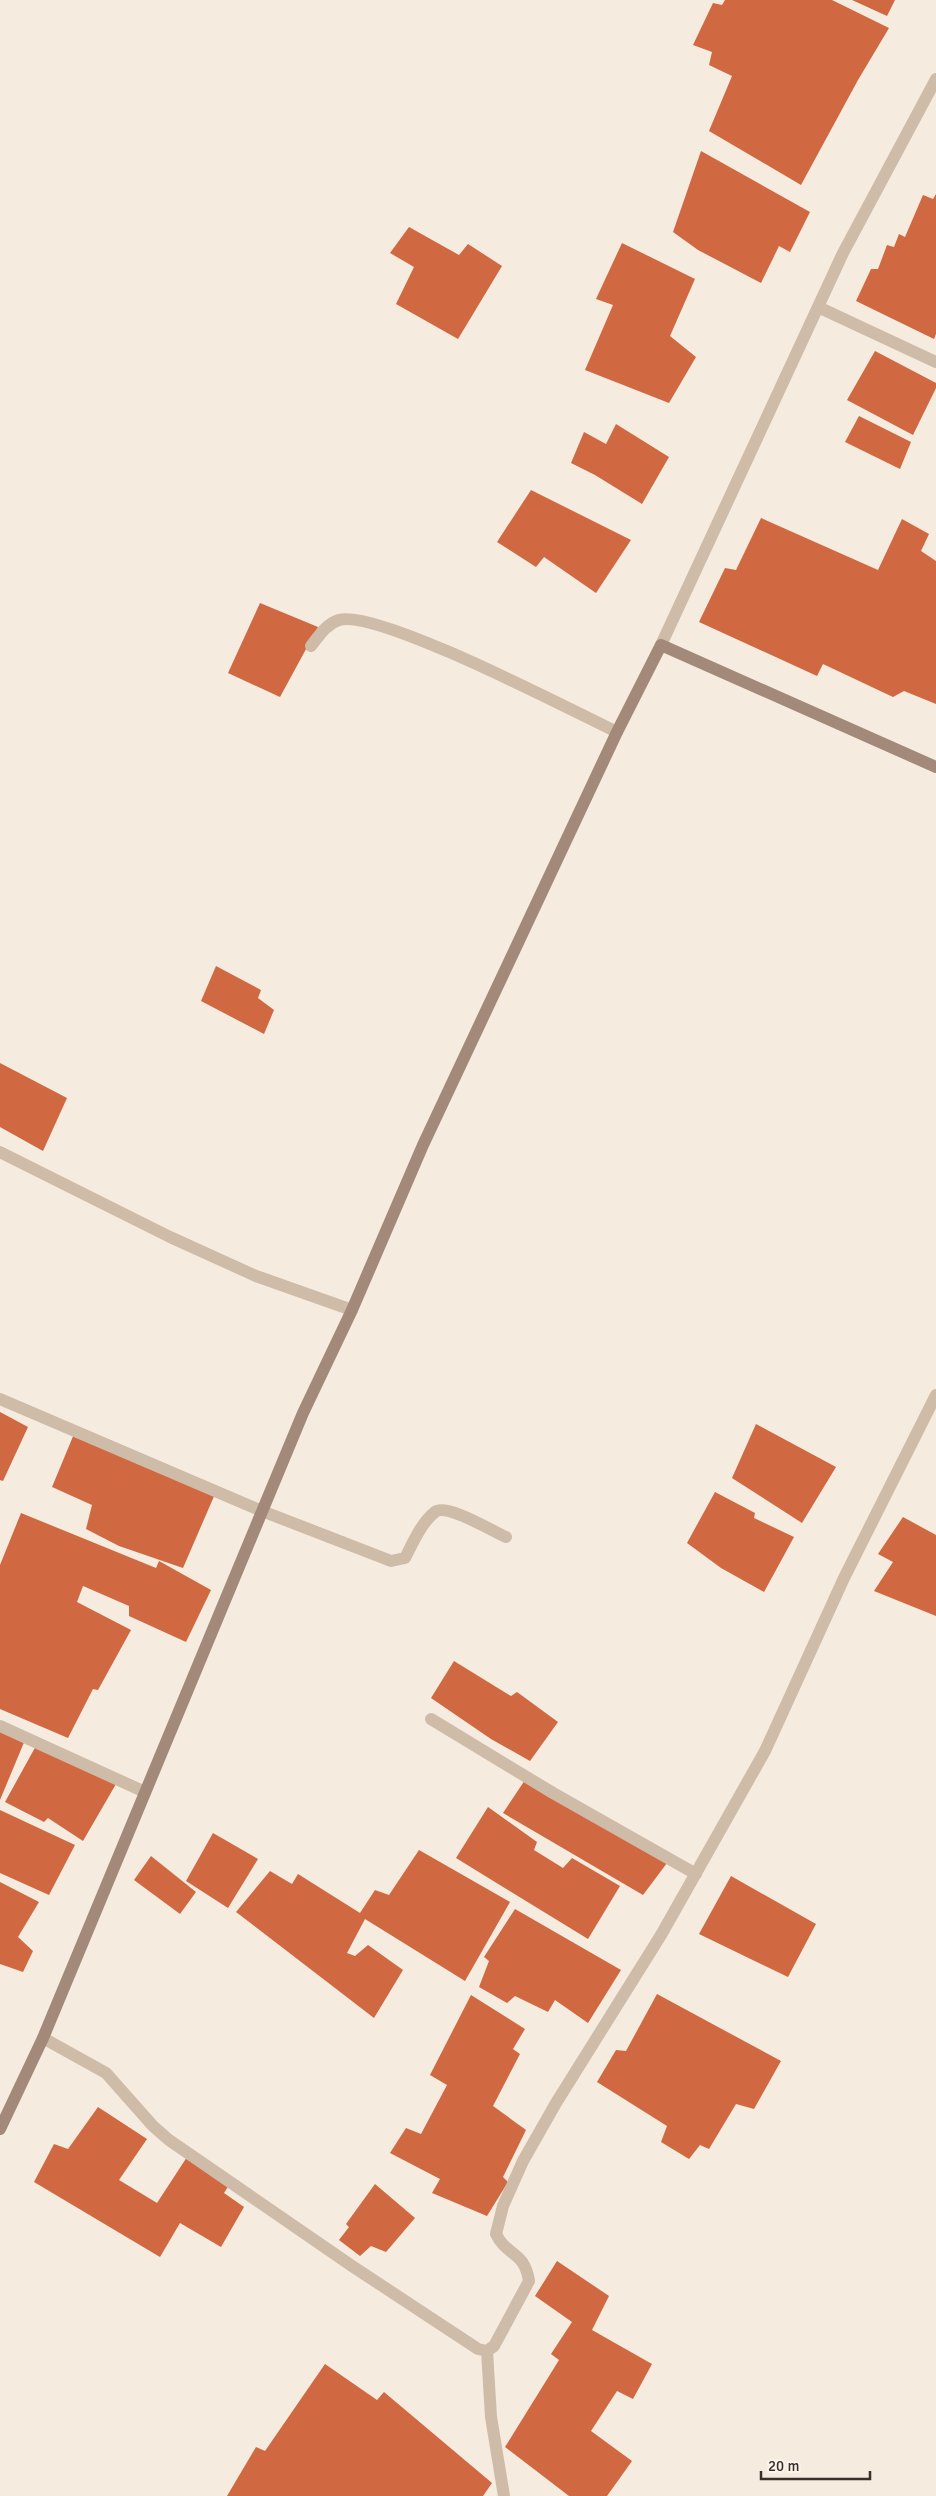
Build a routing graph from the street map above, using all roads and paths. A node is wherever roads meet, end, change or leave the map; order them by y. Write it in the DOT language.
graph roads {
  1 [pos="936,80"];
  2 [pos="818,307"];
  3 [pos="936,362"];
  4 [pos="661,645"];
  5 [pos="311,646"];
  6 [pos="617,732"];
  7 [pos="936,767"];
  8 [pos="0,1152"];
  9 [pos="352,1310"];
  10 [pos="936,1395"];
  11 [pos="0,1399"];
  12 [pos="262,1511"];
  13 [pos="506,1537"];
  14 [pos="431,1719"];
  15 [pos="0,1726"];
  16 [pos="145,1792"];
  17 [pos="696,1874"];
  18 [pos="43,2038"];
  19 [pos="0,2128"];
  20 [pos="487,2351"];
  21 [pos="504,2496"];
  1 -- 2 [label="street"];
  2 -- 3 [label="street"];
  2 -- 4 [label="street"];
  4 -- 6 [label="street"];
  4 -- 7 [label="street"];
  5 -- 6 [label="street"];
  6 -- 9 [label="street"];
  8 -- 9 [label="street"];
  9 -- 12 [label="street"];
  10 -- 17 [label="street"];
  11 -- 12 [label="street"];
  12 -- 13 [label="street"];
  12 -- 16 [label="street"];
  14 -- 17 [label="street"];
  15 -- 16 [label="street"];
  16 -- 18 [label="street"];
  17 -- 20 [label="street"];
  18 -- 19 [label="street"];
  18 -- 20 [label="street"];
  20 -- 21 [label="street"];
}
